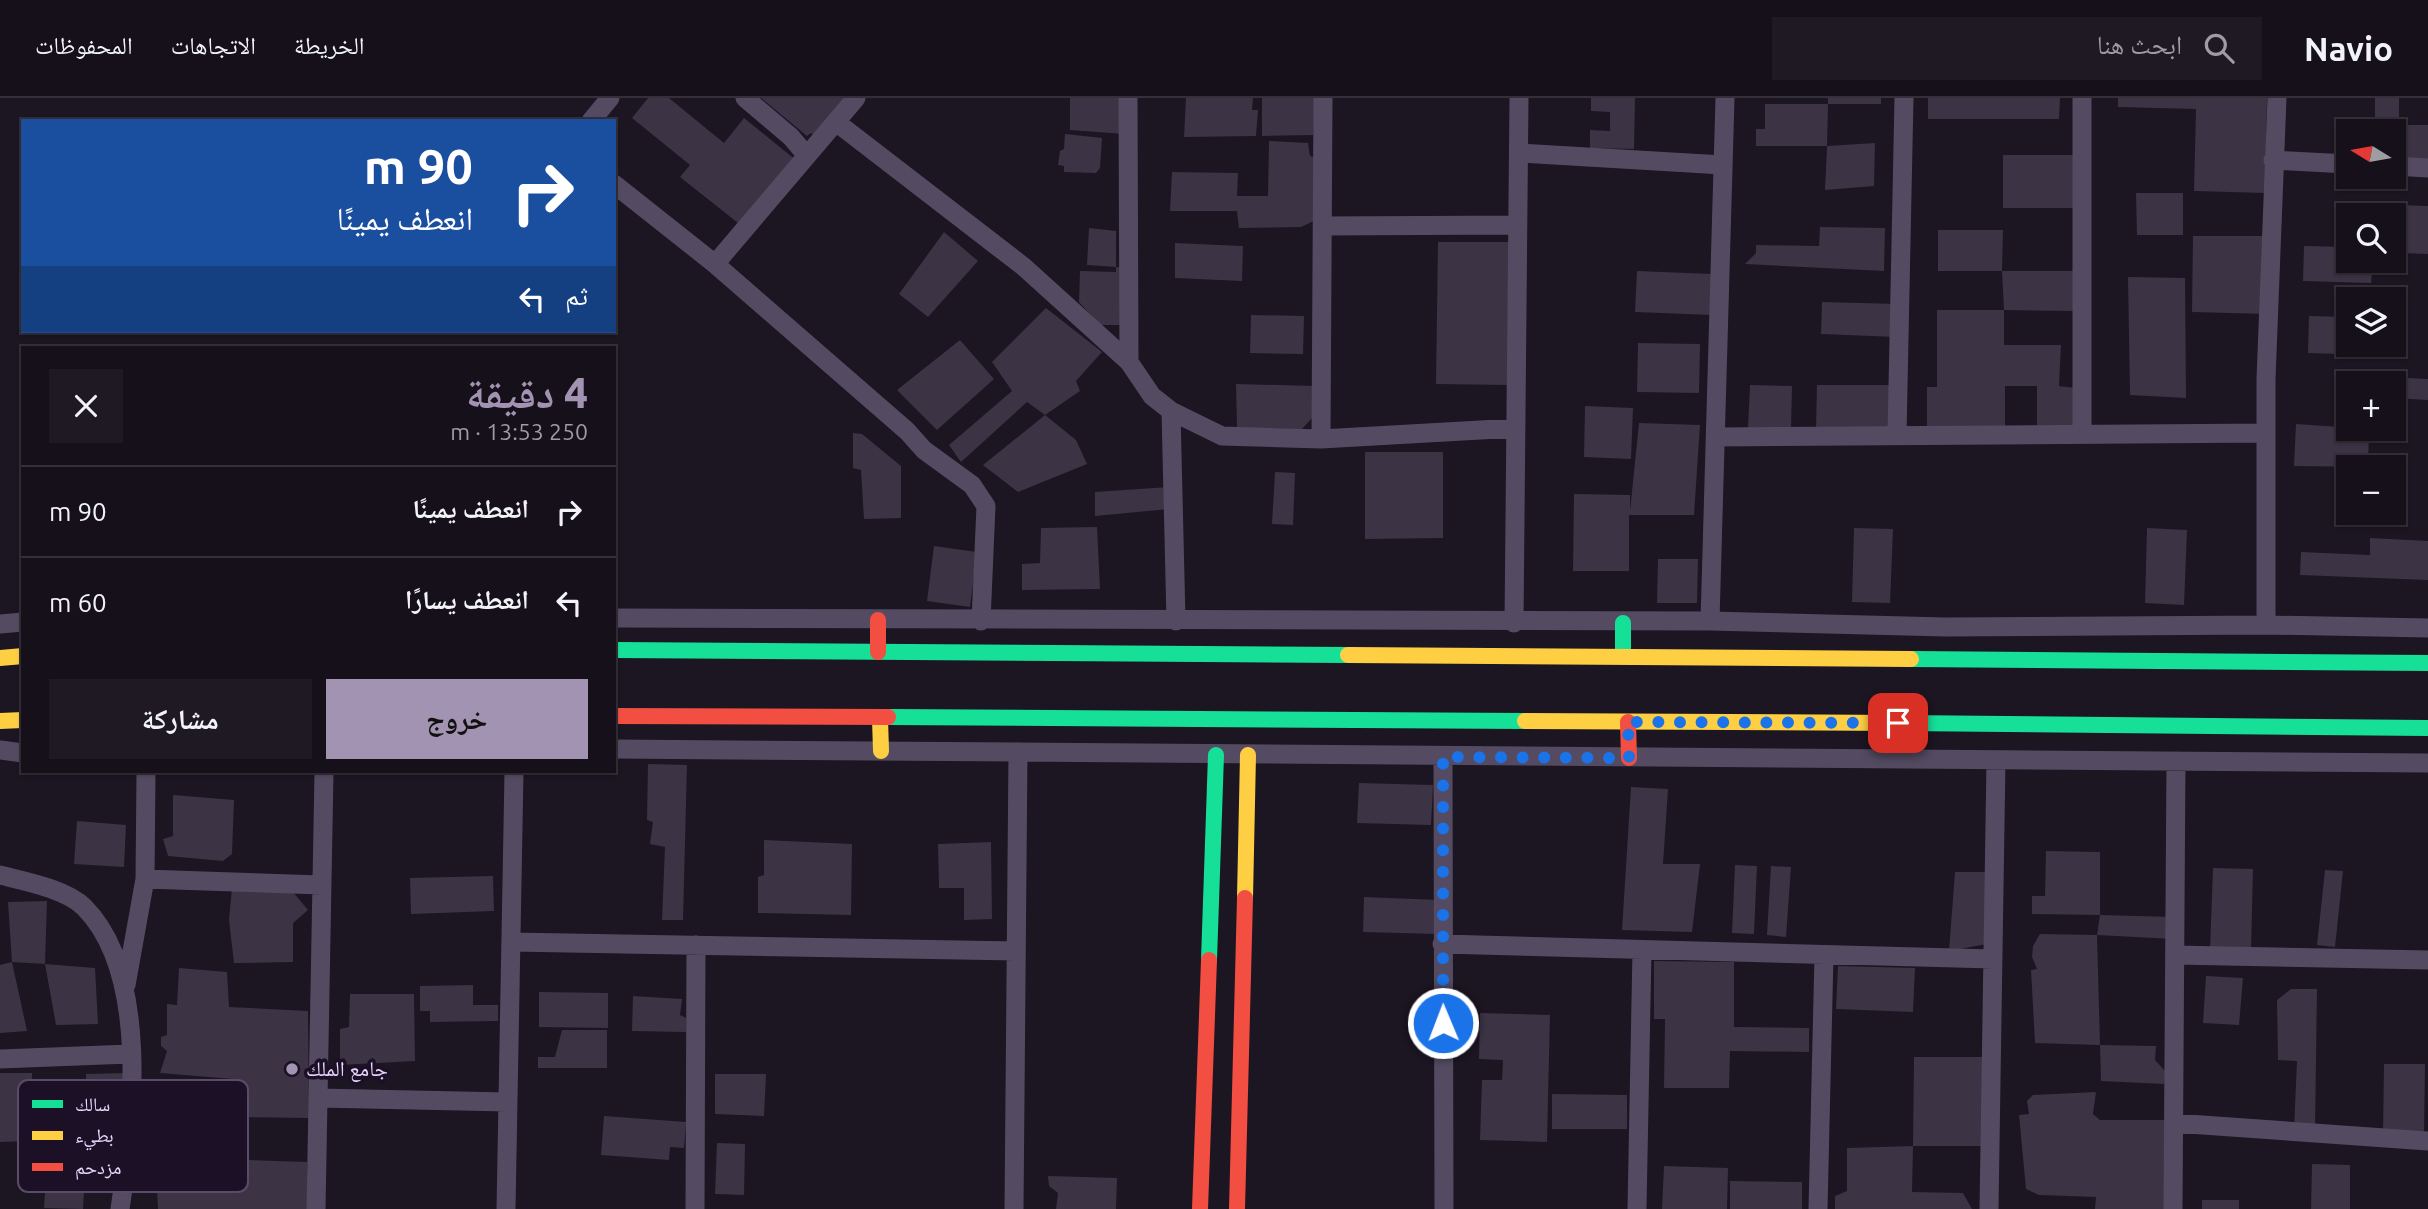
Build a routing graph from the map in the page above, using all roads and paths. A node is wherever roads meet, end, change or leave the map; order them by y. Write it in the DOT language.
graph roads {
  1 [pos="610,98"];
  2 [pos="745,98"];
  3 [pos="856,98"];
  4 [pos="1128,98"];
  5 [pos="1323,98"];
  6 [pos="1520,98"];
  7 [pos="1725,98"];
  8 [pos="1904,98"];
  9 [pos="2082,98"];
  10 [pos="2277,98"];
  11 [pos="593,119"];
  12 [pos="836,122"];
  13 [pos="1519,153"];
  14 [pos="807,156"];
  15 [pos="2273,160"];
  16 [pos="2336,163"];
  17 [pos="1723,165"];
  18 [pos="2406,167"];
  19 [pos="2428,168"];
  20 [pos="616,186"];
  21 [pos="1518,225"];
  22 [pos="1322,226"];
  23 [pos="715,264"];
  24 [pos="1129,362"];
  25 [pos="1171,411"];
  26 [pos="1516,428"];
  27 [pos="2266,433"];
  28 [pos="2082,434"];
  29 [pos="1897,435"];
  30 [pos="1715,437"];
  31 [pos="1321,439"];
  32 [pos="616,618"];
  33 [pos="878,620"];
  34 [pos="981,621"];
  35 [pos="1176,621"];
  36 [pos="1710,621"];
  37 [pos="21,622"];
  38 [pos="1514,622"];
  39 [pos="1623,623"];
  40 [pos="0,624"];
  41 [pos="2266,625"];
  42 [pos="2428,628"];
  43 [pos="616,650"];
  44 [pos="878,652"];
  45 [pos="1623,655"];
  46 [pos="21,656"];
  47 [pos="0,658"];
  48 [pos="2428,663"];
  49 [pos="616,716"];
  50 [pos="880,719"];
  51 [pos="21,720"];
  52 [pos="0,721"];
  53 [pos="1628,722"];
  54 [pos="2428,728"];
  55 [pos="616,749"];
  56 [pos="0,750"];
  57 [pos="881,751"];
  58 [pos="1018,752"];
  59 [pos="21,753"];
  60 [pos="1216,754"];
  61 [pos="1248,755"];
  62 [pos="1443,757"];
  63 [pos="1629,758"];
  64 [pos="1996,760"];
  65 [pos="2176,761"];
  66 [pos="2428,763"];
  67 [pos="146,773"];
  68 [pos="324,773"];
  69 [pos="514,773"];
  70 [pos="0,875"];
  71 [pos="145,879"];
  72 [pos="322,885"];
  73 [pos="511,942"];
  74 [pos="1442,944"];
  75 [pos="696,945"];
  76 [pos="1642,950"];
  77 [pos="1016,951"];
  78 [pos="1824,955"];
  79 [pos="2175,955"];
  80 [pos="1993,959"];
  81 [pos="2428,960"];
  82 [pos="126,985"];
  83 [pos="130,1054"];
  84 [pos="0,1059"];
  85 [pos="129,1080"];
  86 [pos="318,1098"];
  87 [pos="508,1102"];
  88 [pos="2174,1123"];
  89 [pos="2428,1141"];
  90 [pos="316,1209"];
  91 [pos="506,1209"];
  92 [pos="695,1209"];
  93 [pos="1014,1209"];
  94 [pos="1200,1209"];
  95 [pos="1237,1209"];
  96 [pos="1444,1209"];
  97 [pos="1637,1209"];
  98 [pos="1818,1209"];
  99 [pos="1989,1209"];
  100 [pos="2174,1209"];
  1 -- 11 [label="street"];
  2 -- 14 [label="street"];
  3 -- 12 [label="street"];
  4 -- 24 [label="street"];
  5 -- 22 [label="street"];
  6 -- 13 [label="street"];
  7 -- 17 [label="street"];
  8 -- 29 [label="street"];
  9 -- 28 [label="street"];
  10 -- 15 [label="street"];
  12 -- 14 [label="street"];
  12 -- 24 [label="street"];
  13 -- 17 [label="street"];
  13 -- 21 [label="street"];
  14 -- 23 [label="street"];
  15 -- 16 [label="street"];
  15 -- 27 [label="street"];
  17 -- 30 [label="street"];
  18 -- 19 [label="street"];
  20 -- 23 [label="street"];
  21 -- 22 [label="street"];
  21 -- 26 [label="street"];
  22 -- 31 [label="street"];
  23 -- 34 [label="street"];
  24 -- 25 [label="street"];
  25 -- 31 [label="street"];
  25 -- 35 [label="street"];
  26 -- 31 [label="street"];
  26 -- 38 [label="street"];
  27 -- 28 [label="street"];
  27 -- 41 [label="street"];
  28 -- 29 [label="street"];
  29 -- 30 [label="street"];
  30 -- 36 [label="street"];
  32 -- 33 [label="street"];
  33 -- 34 [label="street"];
  33 -- 44 [label="main road"];
  34 -- 35 [label="street"];
  35 -- 38 [label="street"];
  36 -- 39 [label="street"];
  36 -- 41 [label="street"];
  37 -- 40 [label="street"];
  38 -- 39 [label="street"];
  39 -- 45 [label="main road"];
  41 -- 42 [label="street"];
  43 -- 44 [label="main road"];
  44 -- 45 [label="main road"];
  45 -- 48 [label="main road"];
  46 -- 47 [label="main road"];
  49 -- 50 [label="main road"];
  50 -- 53 [label="main road"];
  50 -- 57 [label="main road"];
  51 -- 52 [label="main road"];
  53 -- 54 [label="main road"];
  53 -- 63 [label="main road"];
  55 -- 57 [label="street"];
  56 -- 59 [label="street"];
  57 -- 58 [label="street"];
  58 -- 60 [label="street"];
  58 -- 77 [label="street"];
  60 -- 61 [label="street"];
  60 -- 94 [label="main road"];
  61 -- 62 [label="street"];
  61 -- 95 [label="main road"];
  62 -- 63 [label="street"];
  62 -- 74 [label="street"];
  63 -- 64 [label="street"];
  64 -- 65 [label="street"];
  64 -- 80 [label="street"];
  65 -- 66 [label="street"];
  65 -- 79 [label="street"];
  67 -- 71 [label="street"];
  68 -- 72 [label="street"];
  69 -- 73 [label="street"];
  70 -- 82 [label="street"];
  71 -- 72 [label="street"];
  71 -- 82 [label="street"];
  72 -- 86 [label="street"];
  73 -- 75 [label="street"];
  73 -- 87 [label="street"];
  74 -- 76 [label="street"];
  74 -- 96 [label="street"];
  75 -- 77 [label="street"];
  75 -- 92 [label="street"];
  76 -- 78 [label="street"];
  76 -- 97 [label="street"];
  77 -- 93 [label="street"];
  78 -- 80 [label="street"];
  78 -- 98 [label="street"];
  79 -- 81 [label="street"];
  79 -- 88 [label="street"];
  80 -- 99 [label="street"];
  82 -- 83 [label="street"];
  83 -- 84 [label="street"];
  83 -- 85 [label="street"];
  86 -- 87 [label="street"];
  86 -- 90 [label="street"];
  87 -- 91 [label="street"];
  88 -- 89 [label="street"];
  88 -- 100 [label="street"];
}
